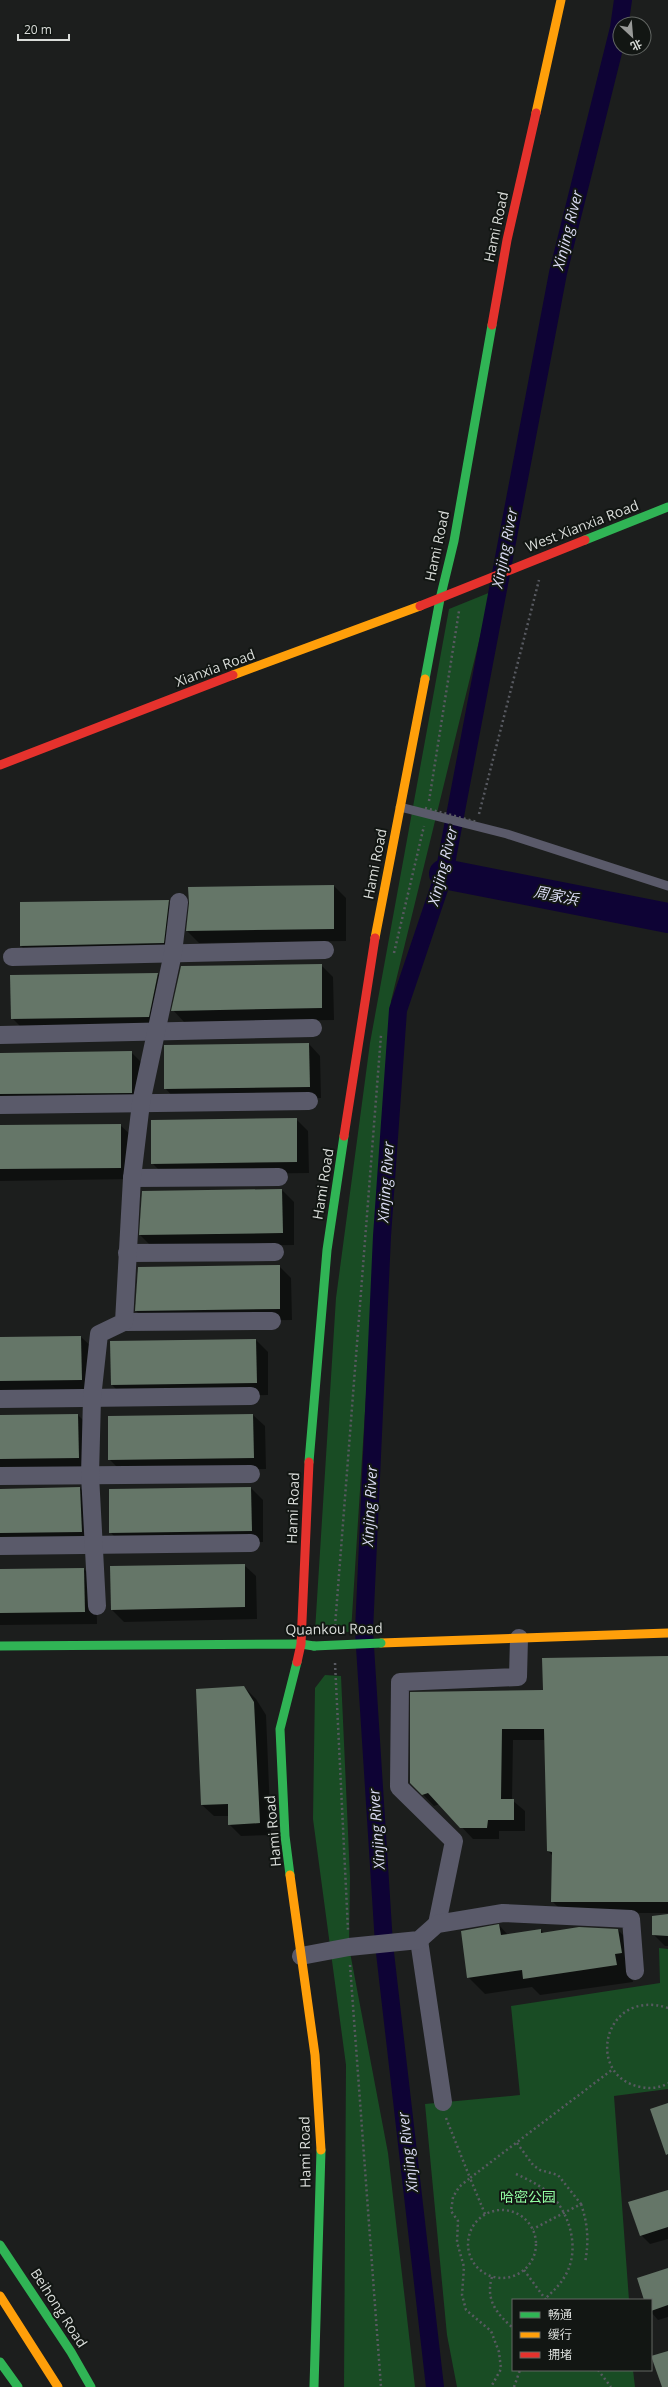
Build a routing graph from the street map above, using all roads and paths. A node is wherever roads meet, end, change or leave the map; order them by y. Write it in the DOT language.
graph roads {
  1 [pos="561,0"];
  2 [pos="668,507"];
  3 [pos="545,555"];
  4 [pos="463,589"];
  5 [pos="440,599"];
  6 [pos="0,765"];
  7 [pos="400,807"];
  8 [pos="426,811"];
  9 [pos="477,824"];
  10 [pos="668,886"];
  11 [pos="180,902"];
  12 [pos="325,950"];
  13 [pos="173,954"];
  14 [pos="12,957"];
  15 [pos="393,958"];
  16 [pos="382,1027"];
  17 [pos="313,1028"];
  18 [pos="157,1032"];
  19 [pos="0,1035"];
  20 [pos="309,1101"];
  21 [pos="141,1103"];
  22 [pos="0,1105"];
  23 [pos="279,1177"];
  24 [pos="132,1178"];
  25 [pos="274,1252"];
  26 [pos="127,1254"];
  27 [pos="272,1321"];
  28 [pos="124,1322"];
  29 [pos="251,1396"];
  30 [pos="92,1398"];
  31 [pos="0,1399"];
  32 [pos="251,1474"];
  33 [pos="90,1475"];
  34 [pos="0,1476"];
  35 [pos="251,1543"];
  36 [pos="95,1545"];
  37 [pos="0,1546"];
  38 [pos="97,1606"];
  39 [pos="668,1633"];
  40 [pos="519,1638"];
  41 [pos="301,1644"];
  42 [pos="334,1645"];
  43 [pos="0,1646"];
  44 [pos="437,1924"];
  45 [pos="419,1940"];
  46 [pos="349,1947"];
  47 [pos="301,1956"];
  48 [pos="635,1971"];
  49 [pos="668,2008"];
  50 [pos="613,2069"];
  51 [pos="668,2083"];
  52 [pos="443,2102"];
  53 [pos="517,2143"];
  54 [pos="516,2174"];
  55 [pos="470,2178"];
  56 [pos="581,2204"];
  57 [pos="565,2212"];
  58 [pos="485,2214"];
  59 [pos="533,2229"];
  60 [pos="0,2245"];
  61 [pos="585,2263"];
  62 [pos="524,2270"];
  63 [pos="492,2277"];
  64 [pos="0,2296"];
  65 [pos="546,2299"];
  66 [pos="512,2327"];
  67 [pos="0,2362"];
  68 [pos="520,2371"];
  69 [pos="599,2371"];
  70 [pos="18,2387"];
  71 [pos="58,2387"];
  72 [pos="91,2387"];
  73 [pos="314,2387"];
  74 [pos="381,2387"];
  75 [pos="491,2387"];
  76 [pos="514,2387"];
  77 [pos="611,2387"];
  1 -- 5 [label="main road, Hami Road"];
  2 -- 3 [label="main road, West Xianxia Road"];
  3 -- 4 [label="main road, West Xianxia Road"];
  3 -- 9 [label="path"];
  4 -- 5 [label="main road, West Xianxia Road"];
  4 -- 8 [label="path"];
  5 -- 6 [label="main road, Xianxia Road"];
  5 -- 7 [label="main road, Hami Road"];
  7 -- 8 [label="lane"];
  7 -- 41 [label="main road, Hami Road"];
  8 -- 9 [label="lane"];
  8 -- 9 [label="path, bridge"];
  8 -- 15 [label="path"];
  9 -- 10 [label="lane"];
  11 -- 13 [label="street"];
  12 -- 13 [label="street"];
  13 -- 14 [label="street"];
  13 -- 18 [label="street"];
  16 -- 42 [label="path"];
  17 -- 18 [label="street"];
  18 -- 19 [label="street"];
  18 -- 21 [label="street"];
  20 -- 21 [label="street"];
  21 -- 22 [label="street"];
  21 -- 24 [label="street"];
  23 -- 24 [label="street"];
  24 -- 26 [label="street"];
  25 -- 26 [label="street"];
  26 -- 28 [label="street"];
  27 -- 28 [label="street"];
  28 -- 30 [label="street"];
  29 -- 30 [label="street"];
  30 -- 31 [label="street"];
  30 -- 33 [label="street"];
  32 -- 33 [label="street"];
  33 -- 34 [label="street"];
  33 -- 36 [label="street"];
  35 -- 36 [label="street"];
  36 -- 37 [label="street"];
  36 -- 38 [label="street"];
  39 -- 40 [label="main road, Quankou Road"];
  40 -- 42 [label="main road, Quankou Road, bridge"];
  40 -- 44 [label="street"];
  41 -- 42 [label="main road, Quankou Road, bridge"];
  41 -- 43 [label="main road, Quankou Road"];
  41 -- 47 [label="main road, Hami Road"];
  42 -- 46 [label="path"];
  44 -- 45 [label="street"];
  44 -- 48 [label="street"];
  45 -- 46 [label="street"];
  45 -- 52 [label="street"];
  46 -- 47 [label="street"];
  46 -- 74 [label="path"];
  47 -- 73 [label="main road, Hami Road"];
  49 -- 50 [label="path"];
  50 -- 51 [label="path"];
  50 -- 53 [label="path"];
  52 -- 55 [label="path"];
  53 -- 55 [label="path"];
  53 -- 56 [label="path"];
  54 -- 57 [label="path"];
  55 -- 58 [label="path"];
  55 -- 75 [label="path"];
  56 -- 57 [label="path"];
  56 -- 61 [label="path"];
  57 -- 59 [label="path"];
  57 -- 65 [label="path"];
  58 -- 59 [label="path"];
  58 -- 63 [label="path"];
  59 -- 62 [label="path"];
  60 -- 72 [label="main road, Beihong Road"];
  62 -- 63 [label="path"];
  62 -- 65 [label="path"];
  63 -- 66 [label="path"];
  64 -- 71 [label="main road"];
  67 -- 70 [label="main road"];
  68 -- 76 [label="path"];
  69 -- 77 [label="path"];
}
